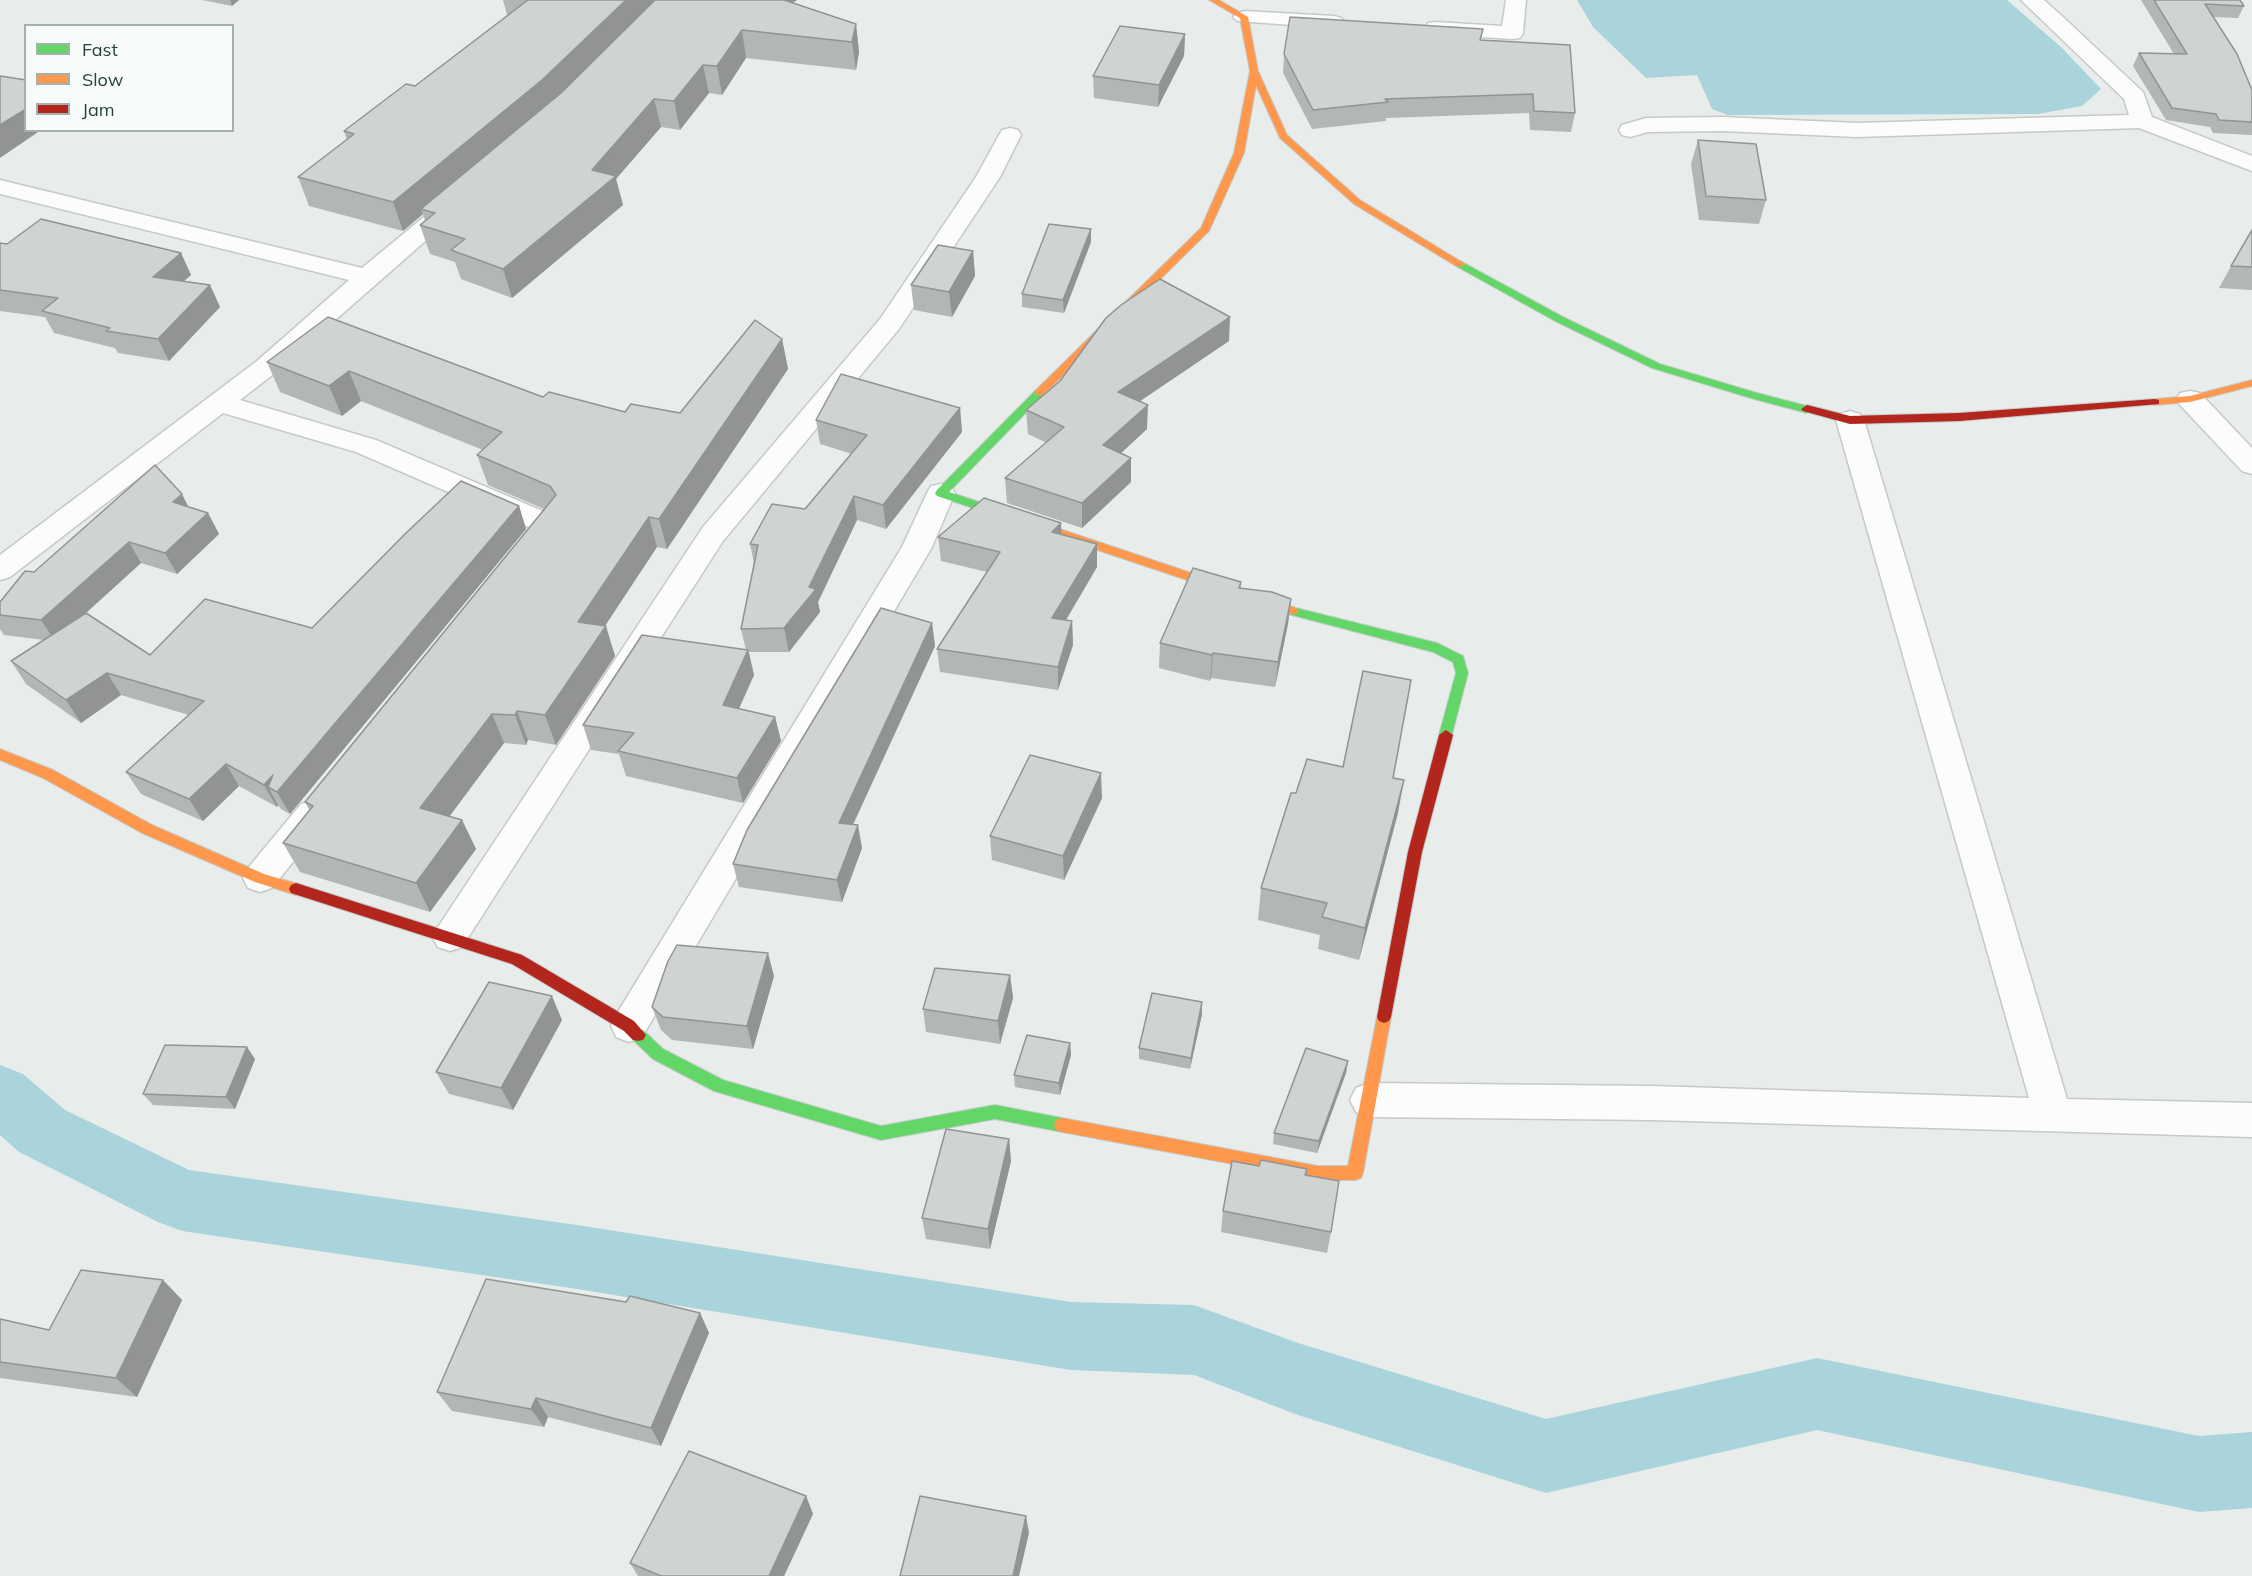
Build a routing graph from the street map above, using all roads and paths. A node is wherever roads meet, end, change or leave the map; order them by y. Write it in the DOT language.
graph roads {
  1 [pos="1213,0"];
  2 [pos="1516,0"];
  3 [pos="2031,0"];
  4 [pos="1244,17"];
  5 [pos="1349,23"];
  6 [pos="1419,27"];
  7 [pos="1254,71"];
  8 [pos="2142,121"];
  9 [pos="1630,130"];
  10 [pos="1010,135"];
  11 [pos="2252,164"];
  12 [pos="477,184"];
  13 [pos="0,187"];
  14 [pos="367,277"];
  15 [pos="2252,383"];
  16 [pos="2190,399"];
  17 [pos="220,403"];
  18 [pos="1850,420"];
  19 [pos="2252,465"];
  20 [pos="941,493"];
  21 [pos="515,568"];
  22 [pos="0,570"];
  23 [pos="0,754"];
  24 [pos="327,796"];
  25 [pos="260,878"];
  26 [pos="450,937"];
  27 [pos="629,1026"];
  28 [pos="1369,1100"];
  29 [pos="2053,1116"];
  30 [pos="2252,1120"];
  1 -- 4 [label="street"];
  2 -- 6 [label="street"];
  3 -- 8 [label="street"];
  4 -- 5 [label="street"];
  4 -- 7 [label="street"];
  7 -- 18 [label="street"];
  7 -- 20 [label="street"];
  8 -- 9 [label="street"];
  8 -- 11 [label="street"];
  10 -- 26 [label="street"];
  12 -- 14 [label="street"];
  13 -- 14 [label="street"];
  14 -- 17 [label="street"];
  15 -- 16 [label="street"];
  16 -- 18 [label="street"];
  16 -- 19 [label="street"];
  17 -- 21 [label="street"];
  17 -- 22 [label="street"];
  18 -- 29 [label="street"];
  20 -- 27 [label="street"];
  20 -- 28 [label="street"];
  23 -- 25 [label="street"];
  24 -- 25 [label="street"];
  25 -- 26 [label="street"];
  26 -- 27 [label="street"];
  27 -- 28 [label="street"];
  28 -- 29 [label="street"];
  29 -- 30 [label="street"];
}
